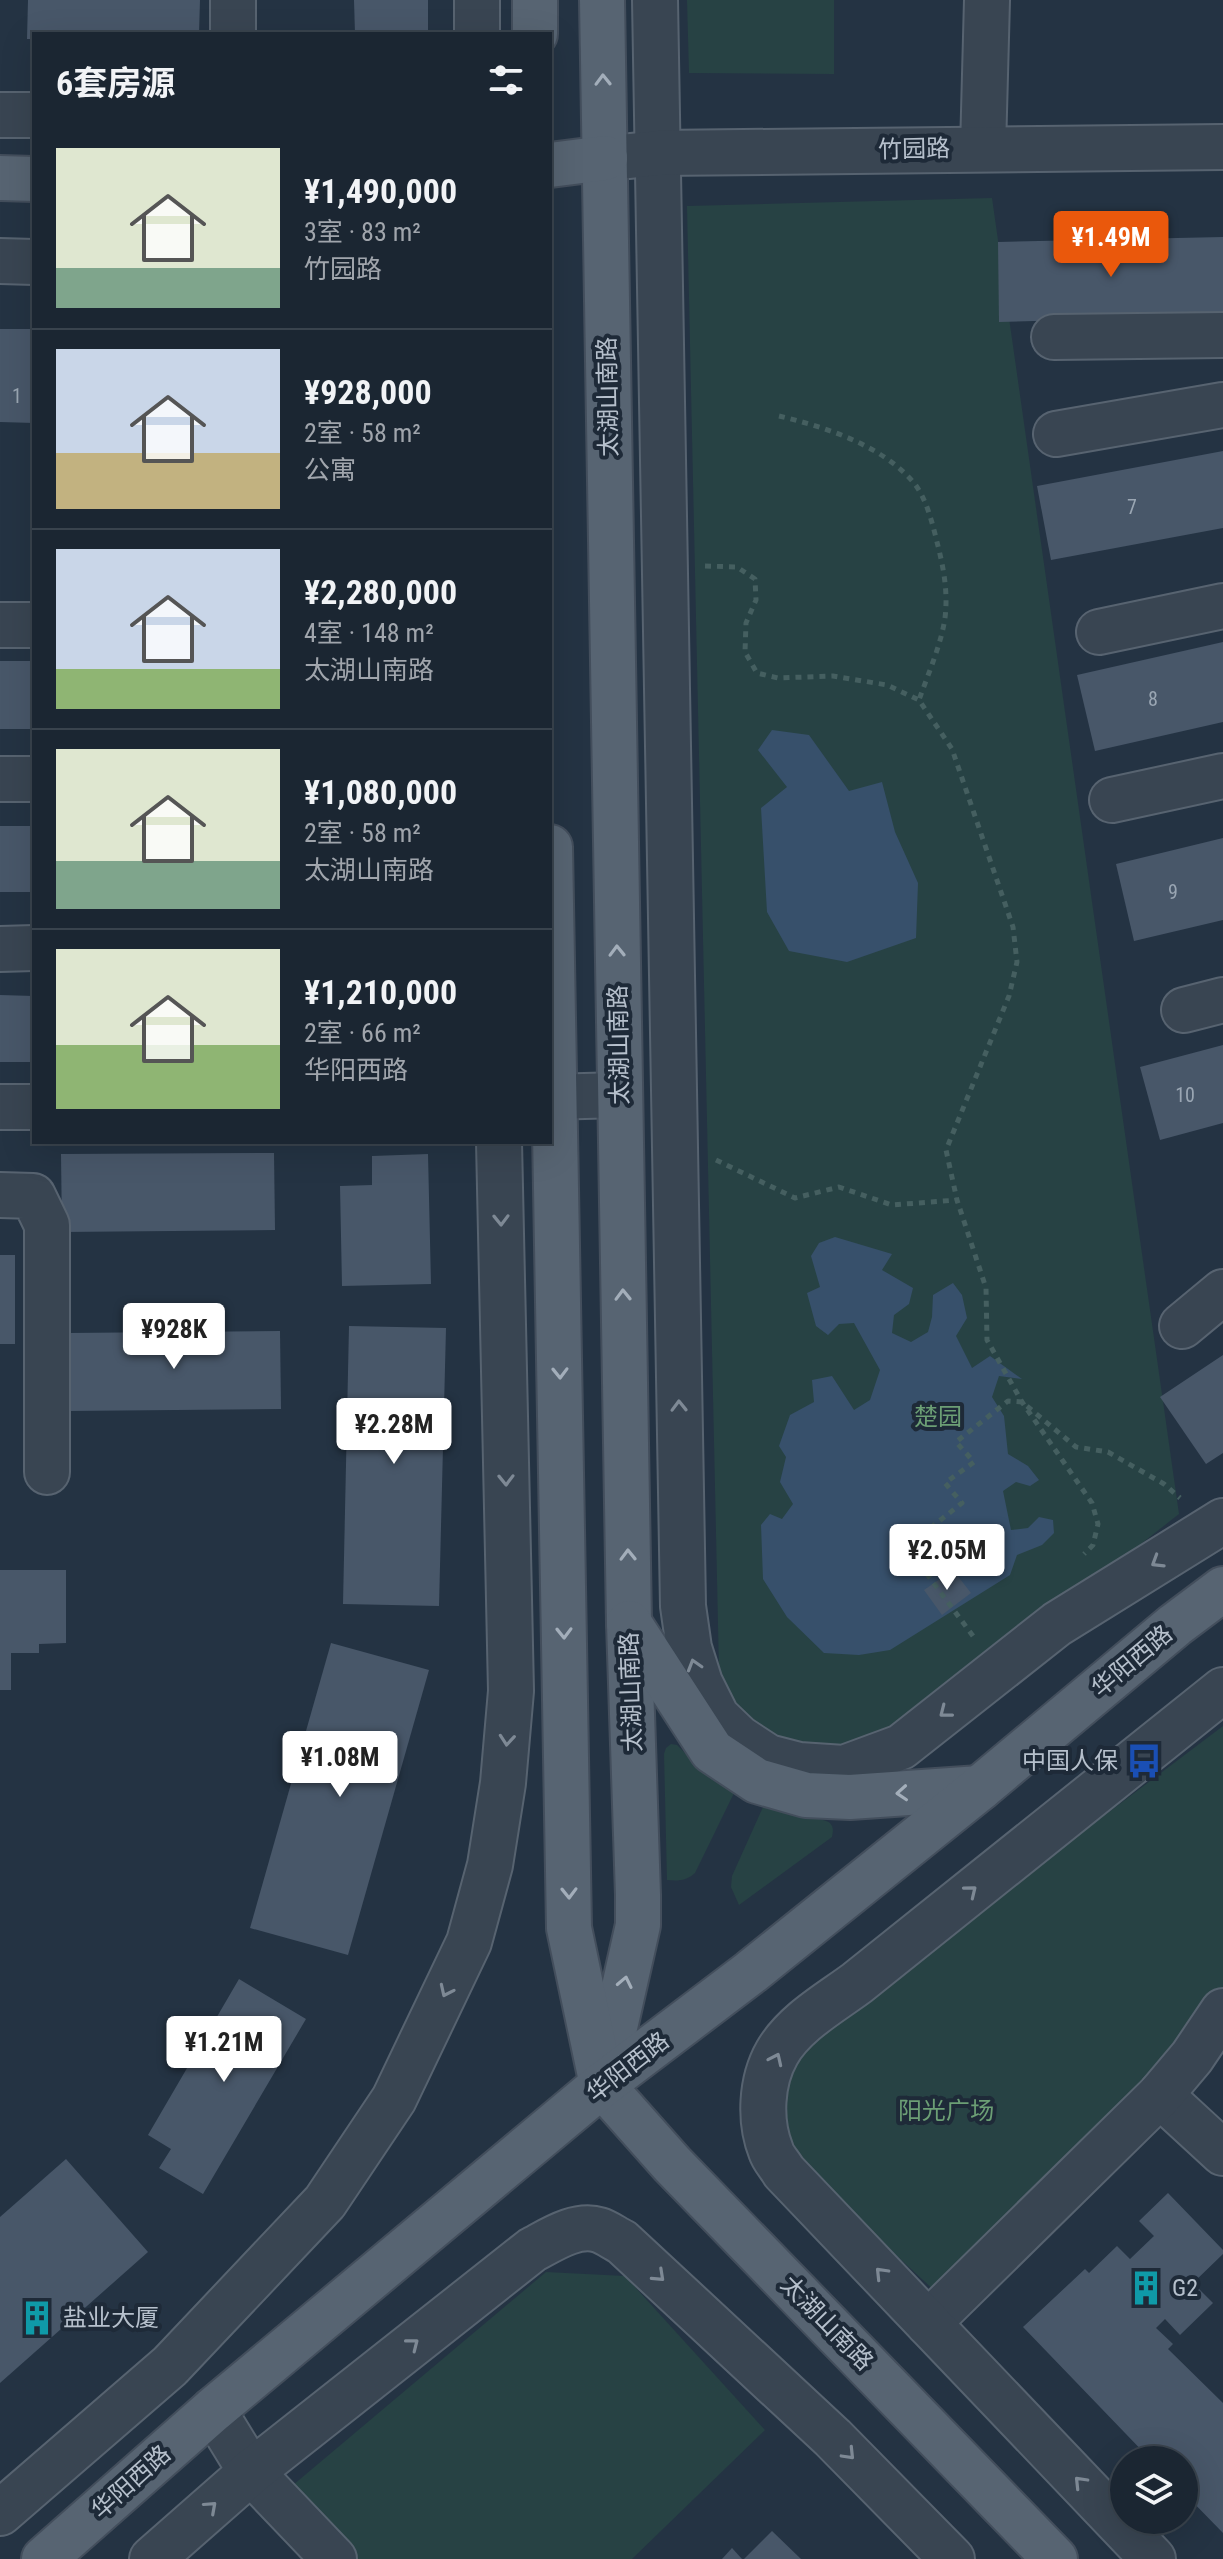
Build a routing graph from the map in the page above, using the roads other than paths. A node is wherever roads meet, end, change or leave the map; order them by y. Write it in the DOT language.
graph roads {
  1 [pos="233,0"];
  2 [pos="477,0"];
  3 [pos="535,0"];
  4 [pos="602,0"];
  5 [pos="655,0"];
  6 [pos="987,0"];
  7 [pos="233,32"];
  8 [pos="477,32"];
  9 [pos="535,32"];
  10 [pos="0,115"];
  11 [pos="32,115"];
  12 [pos="1223,147"];
  13 [pos="983,149"];
  14 [pos="658,153"];
  15 [pos="605,158"];
  16 [pos="552,165"];
  17 [pos="0,178"];
  18 [pos="32,179"];
  19 [pos="0,261"];
  20 [pos="32,262"];
  21 [pos="1223,335"];
  22 [pos="1054,337"];
  23 [pos="1223,405"];
  24 [pos="1056,434"];
  25 [pos="1223,606"];
  26 [pos="0,625"];
  27 [pos="32,625"];
  28 [pos="1099,632"];
  29 [pos="1223,776"];
  30 [pos="0,779"];
  31 [pos="32,779"];
  32 [pos="1112,800"];
  33 [pos="32,948"];
  34 [pos="0,949"];
  35 [pos="619,1095"];
  36 [pos="552,1097"];
  37 [pos="0,1107"];
  38 [pos="32,1107"];
  39 [pos="499,1144"];
  40 [pos="0,1195"];
  41 [pos="1223,1292"];
  42 [pos="1182,1326"];
  43 [pos="47,1472"];
  44 [pos="1204,1512"];
  45 [pos="1223,1589"];
  46 [pos="629,1623"];
  47 [pos="1223,1690"];
  48 [pos="980,1788"];
  49 [pos="1223,2011"];
  50 [pos="602,2085"];
  51 [pos="1160,2095"];
  52 [pos="1223,2153"];
  53 [pos="928,2323"];
  54 [pos="213,2410"];
  55 [pos="251,2472"];
  56 [pos="0,2513"];
  57 [pos="44,2559"];
  58 [pos="152,2559"];
  59 [pos="334,2559"];
  60 [pos="952,2559"];
  61 [pos="1055,2559"];
  62 [pos="1153,2559"];
  1 -- 7 [label="street"];
  2 -- 8 [label="street"];
  3 -- 9 [label="main road"];
  15 -- 4 [label="main road, 太湖山南路, one-way"];
  5 -- 14 [label="street"];
  6 -- 13 [label="street"];
  10 -- 11 [label="street"];
  12 -- 13 [label="street, 竹园路"];
  13 -- 14 [label="street, 竹园路"];
  14 -- 15 [label="street, 竹园路"];
  44 -- 14 [label="street, one-way"];
  15 -- 16 [label="main road"];
  35 -- 15 [label="main road, 太湖山南路, one-way"];
  17 -- 18 [label="main road"];
  19 -- 20 [label="street"];
  21 -- 22 [label="street"];
  23 -- 24 [label="street"];
  25 -- 28 [label="street"];
  26 -- 27 [label="street"];
  29 -- 32 [label="street"];
  30 -- 31 [label="street"];
  33 -- 34 [label="street"];
  35 -- 36 [label="street"];
  46 -- 35 [label="main road, 太湖山南路, one-way"];
  36 -- 50 [label="main road, 太湖山南路, one-way"];
  37 -- 38 [label="street"];
  39 -- 56 [label="street, one-way"];
  40 -- 43 [label="street"];
  41 -- 42 [label="street"];
  45 -- 48 [label="main road, 华阳西路"];
  48 -- 46 [label="main road, one-way"];
  50 -- 46 [label="main road, 太湖山南路, one-way"];
  53 -- 47 [label="street, one-way"];
  48 -- 50 [label="main road, 华阳西路"];
  49 -- 51 [label="street"];
  50 -- 54 [label="main road, 华阳西路"];
  50 -- 61 [label="main road, 太湖山南路"];
  51 -- 52 [label="street"];
  51 -- 53 [label="street"];
  62 -- 53 [label="street, one-way"];
  54 -- 55 [label="street"];
  54 -- 57 [label="main road, 华阳西路"];
  58 -- 55 [label="street, one-way"];
  55 -- 59 [label="street"];
  55 -- 60 [label="street, one-way"];
}
